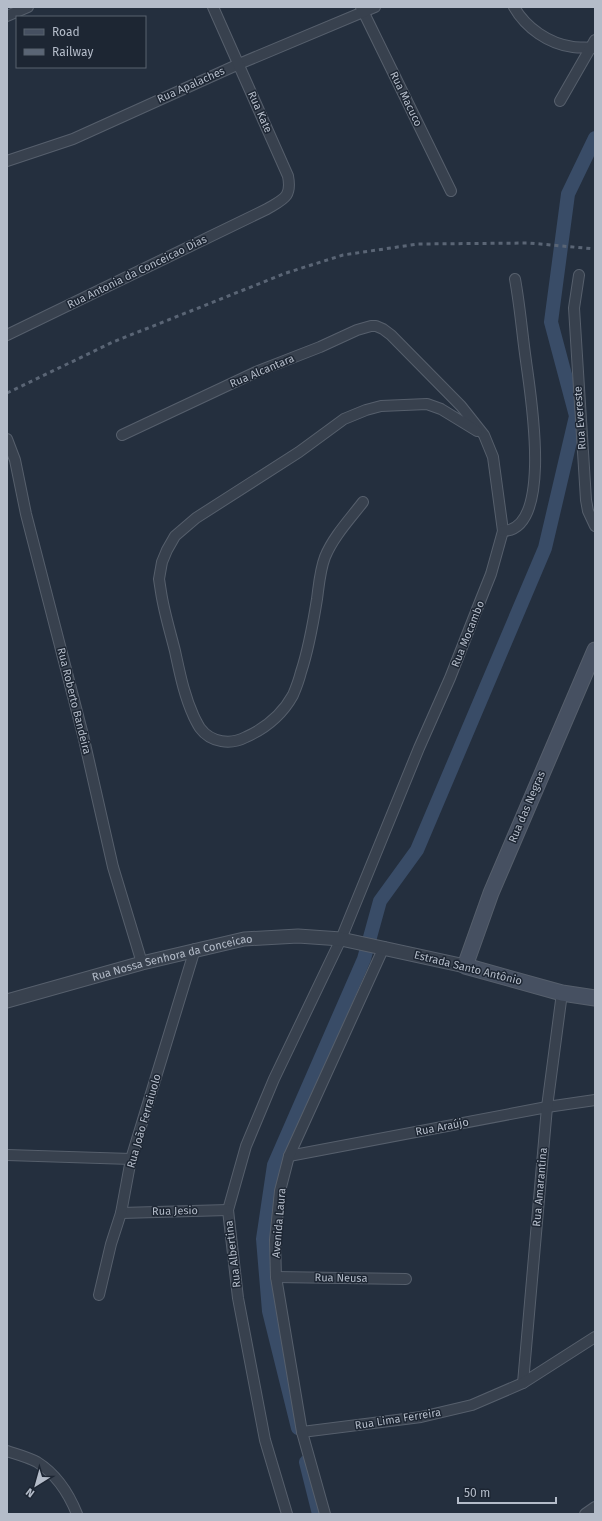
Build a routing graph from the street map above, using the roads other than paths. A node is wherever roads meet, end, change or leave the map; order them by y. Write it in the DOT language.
graph roads {
  1 [pos="28,7"];
  2 [pos="213,7"];
  3 [pos="375,7"];
  4 [pos="514,7"];
  5 [pos="363,10"];
  6 [pos="7,16"];
  7 [pos="594,45"];
  8 [pos="239,64"];
  9 [pos="560,101"];
  10 [pos="7,161"];
  11 [pos="450,191"];
  12 [pos="267,209"];
  13 [pos="579,275"];
  14 [pos="514,279"];
  15 [pos="7,335"];
  16 [pos="400,345"];
  17 [pos="122,435"];
  18 [pos="484,435"];
  19 [pos="7,439"];
  20 [pos="363,502"];
  21 [pos="595,526"];
  22 [pos="503,531"];
  23 [pos="595,650"];
  24 [pos="346,940"];
  25 [pos="378,947"];
  26 [pos="195,950"];
  27 [pos="142,962"];
  28 [pos="465,966"];
  29 [pos="562,993"];
  30 [pos="595,998"];
  31 [pos="7,1001"];
  32 [pos="595,1100"];
  33 [pos="547,1107"];
  34 [pos="7,1155"];
  35 [pos="290,1156"];
  36 [pos="132,1159"];
  37 [pos="228,1210"];
  38 [pos="121,1213"];
  39 [pos="276,1277"];
  40 [pos="406,1279"];
  41 [pos="99,1295"];
  42 [pos="595,1337"];
  43 [pos="523,1383"];
  44 [pos="302,1432"];
  45 [pos="7,1451"];
  46 [pos="595,1507"];
  47 [pos="77,1514"];
  48 [pos="287,1514"];
  49 [pos="325,1514"];
  50 [pos="585,1514"];
  1 -- 6 [label="street"];
  2 -- 8 [label="street, Rua Kate"];
  3 -- 5 [label="street, Rua Apalaches"];
  4 -- 7 [label="street"];
  5 -- 8 [label="street, Rua Apalaches"];
  5 -- 11 [label="street, Rua Macuco"];
  7 -- 9 [label="street"];
  8 -- 10 [label="street, Rua Apalaches"];
  8 -- 12 [label="street, Rua Kate"];
  12 -- 15 [label="street, Rua Antonia da Conceicao Dias"];
  13 -- 21 [label="street, Rua Evereste"];
  14 -- 22 [label="street"];
  16 -- 17 [label="street, Rua Alcantara"];
  16 -- 18 [label="street, Rua Mocambo"];
  18 -- 20 [label="street"];
  18 -- 22 [label="street, Rua Mocambo"];
  19 -- 27 [label="street, Rua Roberto Bandeira"];
  22 -- 24 [label="street, Rua Mocambo"];
  23 -- 28 [label="main road, Rua das Negras"];
  24 -- 25 [label="street, Estrada Santo Antônio"];
  24 -- 26 [label="street, Rua Nossa Senhora da Conceicao"];
  24 -- 37 [label="street, Rua Albertina"];
  25 -- 28 [label="street, Estrada Santo Antônio"];
  25 -- 35 [label="street, Avenida Laura"];
  26 -- 27 [label="street, Rua Nossa Senhora da Conceicao"];
  26 -- 36 [label="street, Rua João Ferraiuolo"];
  27 -- 31 [label="street, Rua Nossa Senhora da Conceicao"];
  28 -- 29 [label="main road, Estrada Santo Antônio"];
  29 -- 30 [label="main road, Estrada Santo Antônio"];
  29 -- 33 [label="street, Rua Amarantina"];
  32 -- 33 [label="street, Rua Araújo"];
  33 -- 35 [label="street, Rua Araújo"];
  33 -- 43 [label="street, Rua Amarantina"];
  34 -- 36 [label="street"];
  35 -- 39 [label="street, Avenida Laura"];
  36 -- 38 [label="street, Rua João Ferraiuolo"];
  37 -- 38 [label="street, Rua Jesio"];
  37 -- 48 [label="street, Rua Albertina"];
  38 -- 41 [label="street, Rua João Ferraiuolo"];
  39 -- 40 [label="street, Rua Neusa"];
  39 -- 44 [label="street, Avenida Laura"];
  42 -- 43 [label="street, Rua Lima Ferreira"];
  43 -- 44 [label="street, Rua Lima Ferreira"];
  44 -- 49 [label="street, Avenida Laura"];
  45 -- 47 [label="street"];
  46 -- 50 [label="street"];
}
